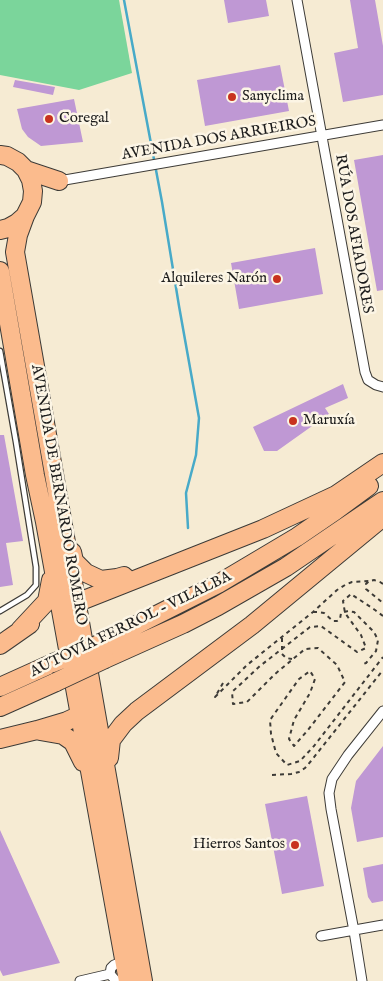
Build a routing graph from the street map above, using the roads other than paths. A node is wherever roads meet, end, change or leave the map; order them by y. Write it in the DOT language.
graph roads {
  1 [pos="297,0"];
  2 [pos="383,124"];
  3 [pos="321,135"];
  4 [pos="2,151"];
  5 [pos="26,170"];
  6 [pos="59,181"];
  7 [pos="29,209"];
  8 [pos="0,230"];
  9 [pos="0,271"];
  10 [pos="0,351"];
  11 [pos="383,387"];
  12 [pos="383,463"];
  13 [pos="383,474"];
  14 [pos="383,501"];
  15 [pos="383,516"];
  16 [pos="63,520"];
  17 [pos="45,522"];
  18 [pos="209,551"];
  19 [pos="78,604"];
  20 [pos="0,610"];
  21 [pos="70,628"];
  22 [pos="20,630"];
  23 [pos="0,645"];
  24 [pos="101,652"];
  25 [pos="0,687"];
  26 [pos="87,706"];
  27 [pos="0,707"];
  28 [pos="136,711"];
  29 [pos="383,711"];
  30 [pos="37,730"];
  31 [pos="0,739"];
  32 [pos="103,795"];
  33 [pos="383,925"];
  34 [pos="354,931"];
  35 [pos="321,936"];
  36 [pos="136,970"];
  37 [pos="113,978"];
  38 [pos="80,981"];
  39 [pos="128,981"];
  40 [pos="362,981"];
  1 -- 3 [label="street, RÚA DOS AFIADORES"];
  2 -- 3 [label="street, AVENIDA DOS ARRIEIROS"];
  3 -- 6 [label="street, AVENIDA DOS ARRIEIROS"];
  3 -- 11 [label="street, RÚA DOS AFIADORES"];
  4 -- 5 [label="highway"];
  5 -- 6 [label="highway"];
  5 -- 7 [label="highway"];
  6 -- 7 [label="highway"];
  7 -- 8 [label="highway"];
  7 -- 16 [label="highway, AVENIDA DE BERNARDO ROMERO"];
  9 -- 17 [label="highway, AVENIDA DE BERNARDO ROMERO"];
  10 -- 20 [label="lane"];
  12 -- 18 [label="highway"];
  13 -- 24 [label="highway, AUTOVÍA FERROL - VILALBA"];
  14 -- 24 [label="highway, AUTOVÍA FERROL - VILALBA"];
  15 -- 28 [label="highway"];
  16 -- 18 [label="highway"];
  16 -- 19 [label="highway, AVENIDA DE BERNARDO ROMERO"];
  17 -- 21 [label="highway, AVENIDA DE BERNARDO ROMERO"];
  17 -- 22 [label="highway"];
  18 -- 19 [label="highway"];
  19 -- 21 [label="highway, AVENIDA DE BERNARDO ROMERO"];
  21 -- 22 [label="highway"];
  21 -- 26 [label="highway, AVENIDA DE BERNARDO ROMERO"];
  22 -- 23 [label="highway"];
  24 -- 25 [label="highway, AUTOVÍA FERROL - VILALBA, bridge"];
  24 -- 27 [label="highway, AUTOVÍA FERROL - VILALBA, bridge"];
  26 -- 28 [label="highway"];
  26 -- 30 [label="highway"];
  26 -- 32 [label="highway, AVENIDA DE BERNARDO ROMERO"];
  28 -- 32 [label="highway"];
  29 -- 34 [label="street"];
  30 -- 31 [label="highway"];
  30 -- 32 [label="highway"];
  32 -- 36 [label="highway, AVENIDA DE BERNARDO ROMERO"];
  33 -- 34 [label="street"];
  34 -- 35 [label="street"];
  34 -- 40 [label="street"];
  36 -- 37 [label="street"];
  36 -- 39 [label="highway, AVENIDA DE BERNARDO ROMERO"];
  37 -- 38 [label="street"];
}
